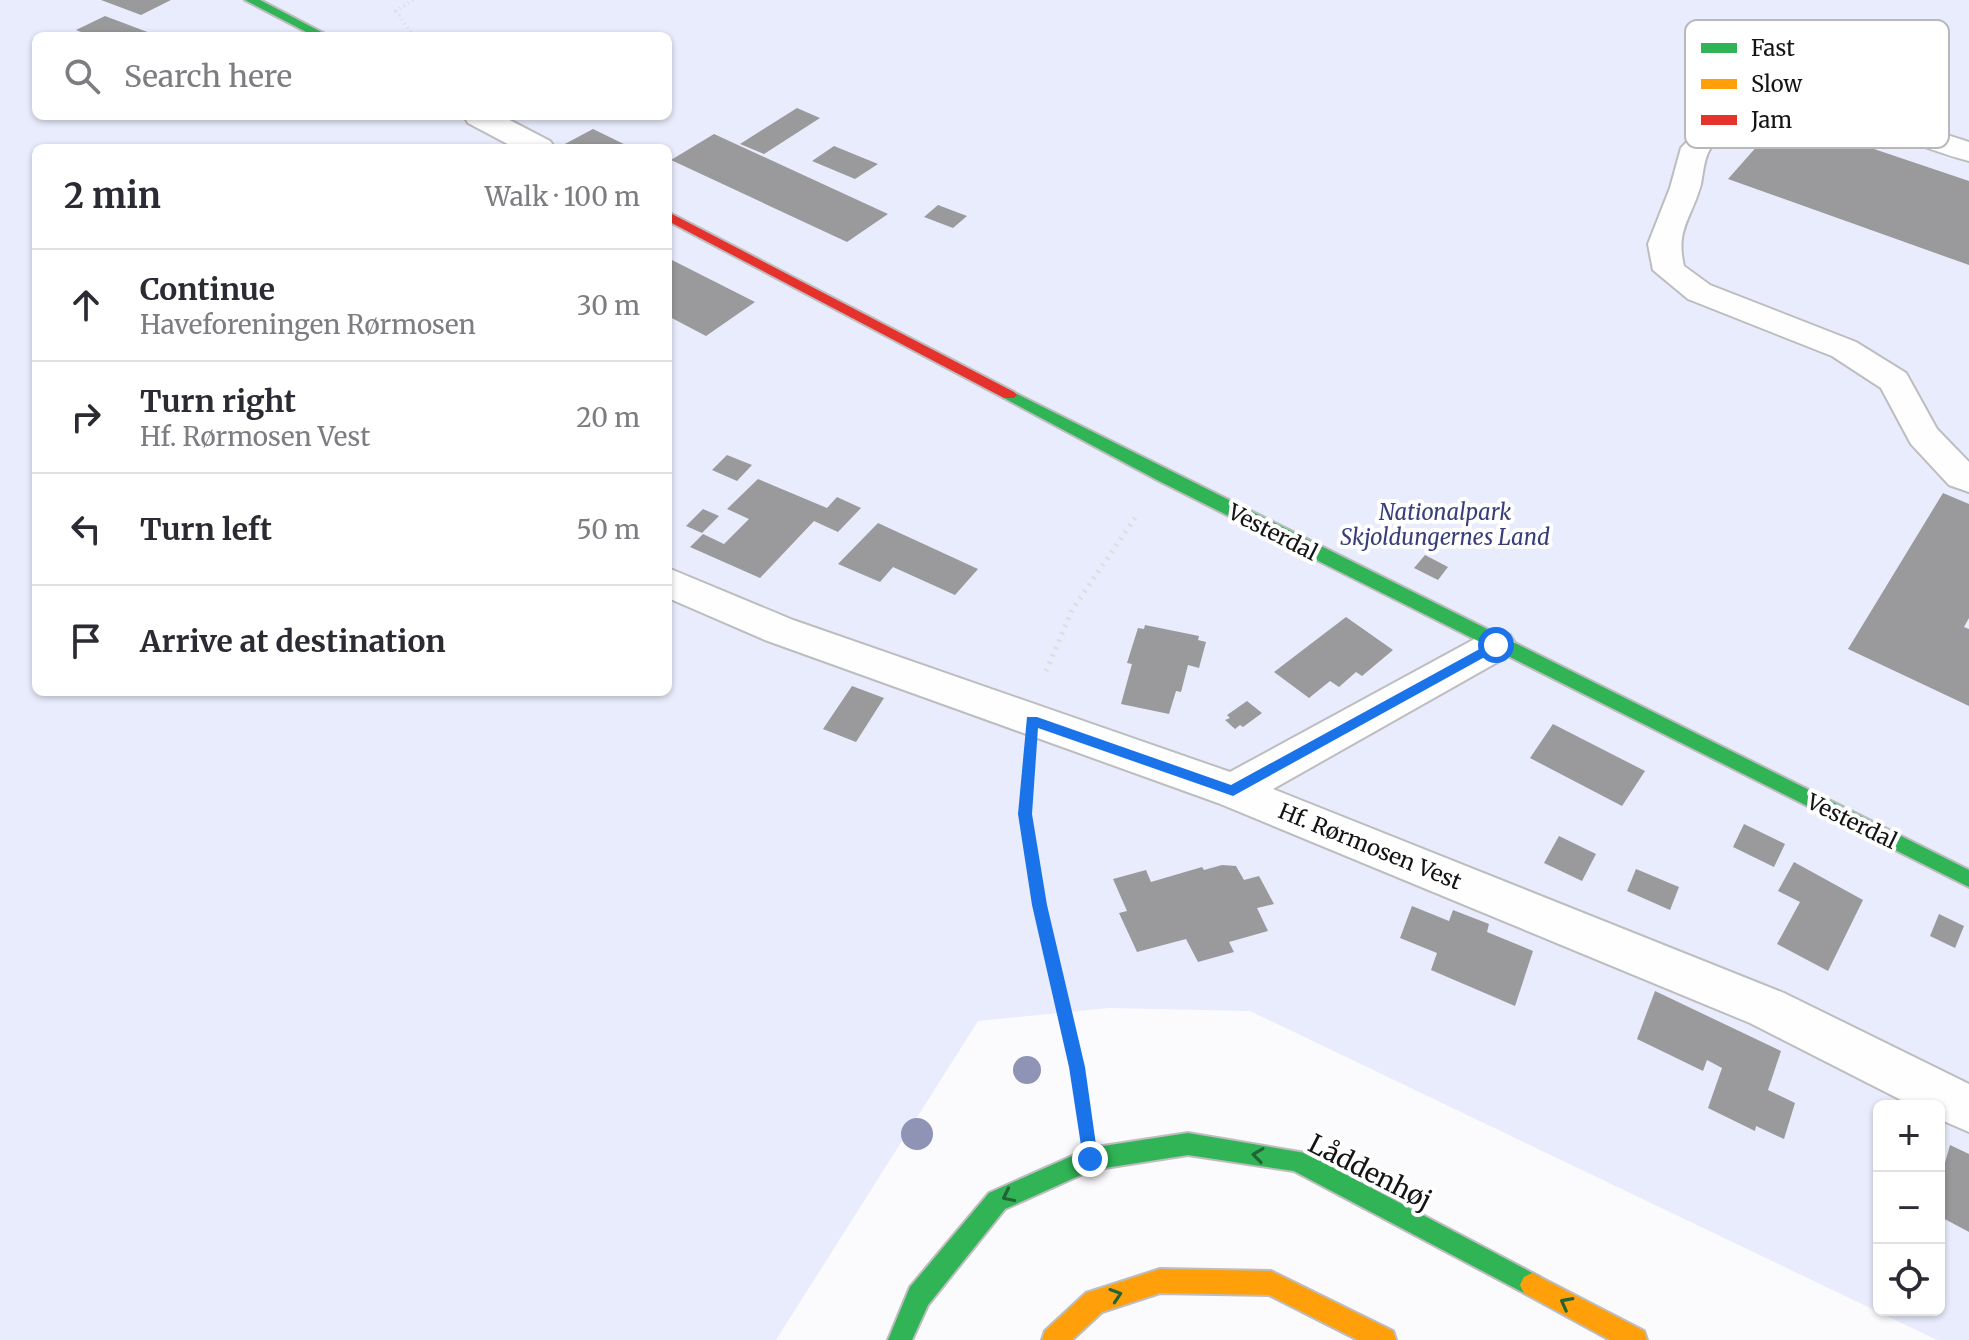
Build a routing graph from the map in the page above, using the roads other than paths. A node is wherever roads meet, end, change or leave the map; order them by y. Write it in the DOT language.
graph roads {
  1 [pos="251,0"];
  2 [pos="315,32"];
  3 [pos="486,120"];
  4 [pos="532,144"];
  5 [pos="1949,145"];
  6 [pos="1695,148"];
  7 [pos="1969,152"];
  8 [pos="672,218"];
  9 [pos="1969,480"];
  10 [pos="672,584"];
  11 [pos="1496,645"];
  12 [pos="1233,791"];
  13 [pos="1969,879"];
  14 [pos="1969,1109"];
  15 [pos="900,1340"];
  16 [pos="1054,1340"];
  17 [pos="1384,1340"];
  18 [pos="1635,1340"];
  1 -- 2 [label="street"];
  3 -- 4 [label="street"];
  5 -- 7 [label="lane"];
  6 -- 9 [label="lane"];
  8 -- 11 [label="street, Vesterdal"];
  10 -- 12 [label="lane, Hf. Rørmosen Vest"];
  11 -- 12 [label="lane"];
  11 -- 13 [label="street, Vesterdal"];
  12 -- 14 [label="lane, Hf. Rørmosen Vest"];
  18 -- 15 [label="street, Låddenhøj, one-way"];
  16 -- 17 [label="street, one-way"];
}
